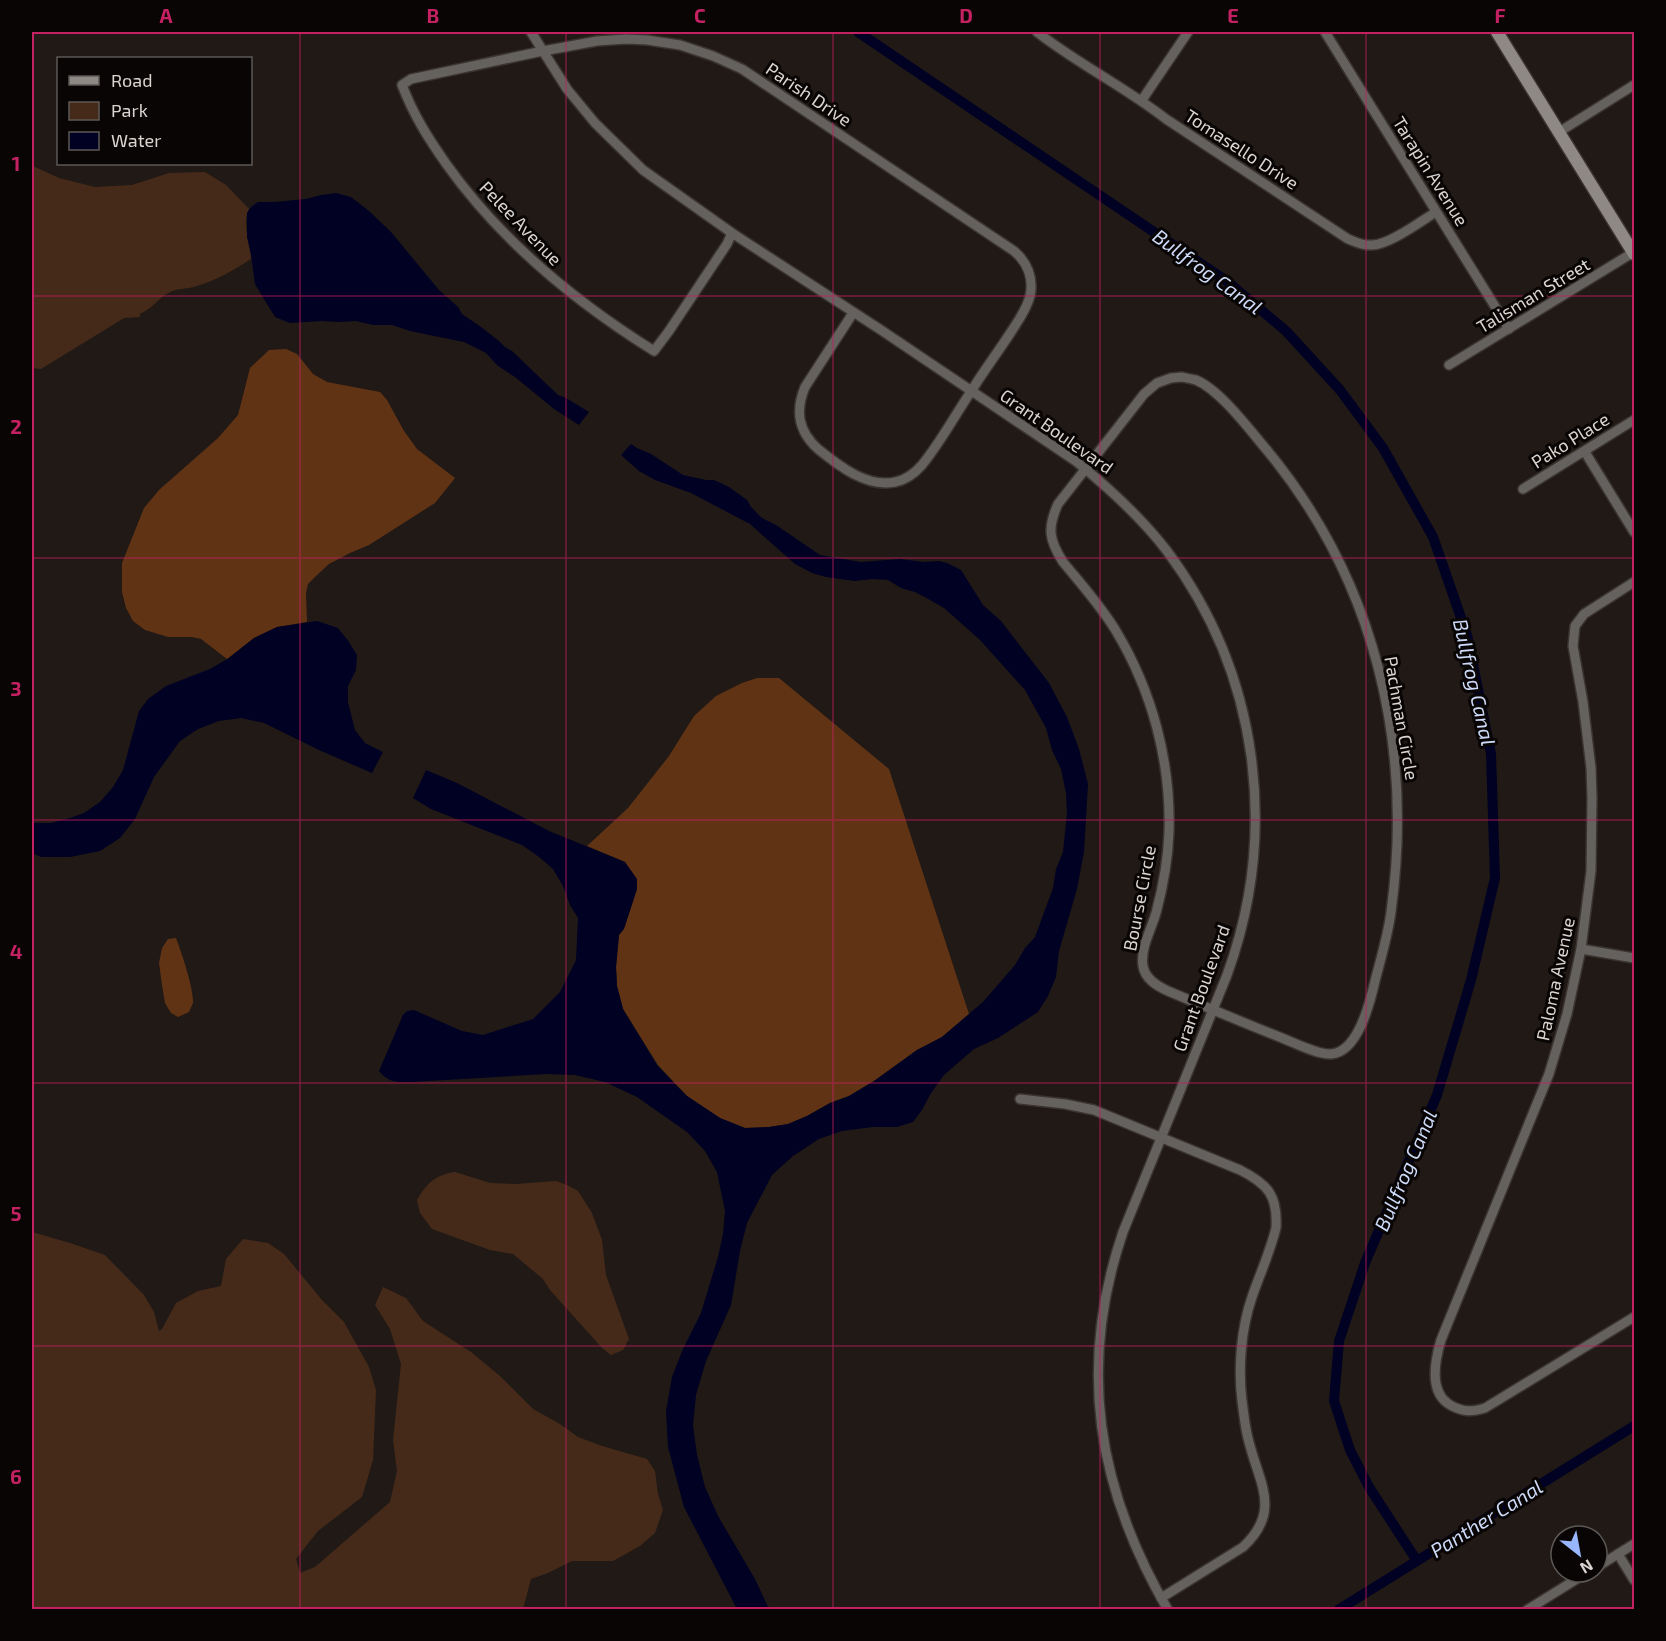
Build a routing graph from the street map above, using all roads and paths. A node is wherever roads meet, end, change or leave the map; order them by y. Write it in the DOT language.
graph roads {
  1 [pos="531,32"];
  2 [pos="1037,32"];
  3 [pos="1188,32"];
  4 [pos="1325,32"];
  5 [pos="1497,32"];
  6 [pos="543,51"];
  7 [pos="402,85"];
  8 [pos="1635,85"];
  9 [pos="1142,100"];
  10 [pos="1559,132"];
  11 [pos="1436,212"];
  12 [pos="732,233"];
  13 [pos="1634,252"];
  14 [pos="853,313"];
  15 [pos="1509,328"];
  16 [pos="1449,365"];
  17 [pos="971,391"];
  18 [pos="1635,420"];
  19 [pos="1585,452"];
  20 [pos="1085,469"];
  21 [pos="1523,489"];
  22 [pos="1635,532"];
  23 [pos="1635,582"];
  24 [pos="1581,949"];
  25 [pos="1635,958"];
  26 [pos="1213,1010"];
  27 [pos="1020,1098"];
  28 [pos="1161,1138"];
  29 [pos="1635,1317"];
  30 [pos="1635,1544"];
  31 [pos="1618,1554"];
  32 [pos="1609,1560"];
  33 [pos="1635,1580"];
  34 [pos="1569,1584"];
  35 [pos="1161,1598"];
  36 [pos="1168,1610"];
  37 [pos="1527,1610"];
  1 -- 6 [label="street, Grant Boulevard"];
  2 -- 9 [label="street, Tomasello Drive"];
  3 -- 9 [label="street"];
  4 -- 11 [label="street, Tarapin Avenue"];
  5 -- 10 [label="street"];
  6 -- 7 [label="street, Parish Drive"];
  6 -- 12 [label="street, Grant Boulevard"];
  6 -- 17 [label="street, Parish Drive"];
  7 -- 12 [label="street, Pelee Avenue"];
  8 -- 10 [label="street"];
  9 -- 11 [label="street, Tomasello Drive"];
  10 -- 13 [label="street"];
  11 -- 15 [label="street, Tarapin Avenue"];
  12 -- 14 [label="street, Grant Boulevard"];
  13 -- 15 [label="street, Talisman Street"];
  14 -- 17 [label="street, Grant Boulevard"];
  14 -- 17 [label="street"];
  15 -- 16 [label="street, Talisman Street"];
  17 -- 20 [label="street, Grant Boulevard"];
  18 -- 19 [label="street, Pako Place"];
  19 -- 21 [label="street, Pako Place"];
  19 -- 22 [label="street"];
  20 -- 26 [label="street, Grant Boulevard"];
  20 -- 26 [label="street, Bourse Circle"];
  20 -- 26 [label="street, Pachman Circle"];
  23 -- 24 [label="street, Paloma Avenue"];
  24 -- 25 [label="street"];
  24 -- 29 [label="street, Paloma Avenue"];
  26 -- 28 [label="street, Grant Boulevard"];
  27 -- 28 [label="street"];
  28 -- 35 [label="street, Grant Boulevard"];
  28 -- 35 [label="street"];
  30 -- 31 [label="street"];
  31 -- 32 [label="street"];
  31 -- 33 [label="street"];
  34 -- 37 [label="street"];
  35 -- 36 [label="street, Grant Boulevard"];
}
